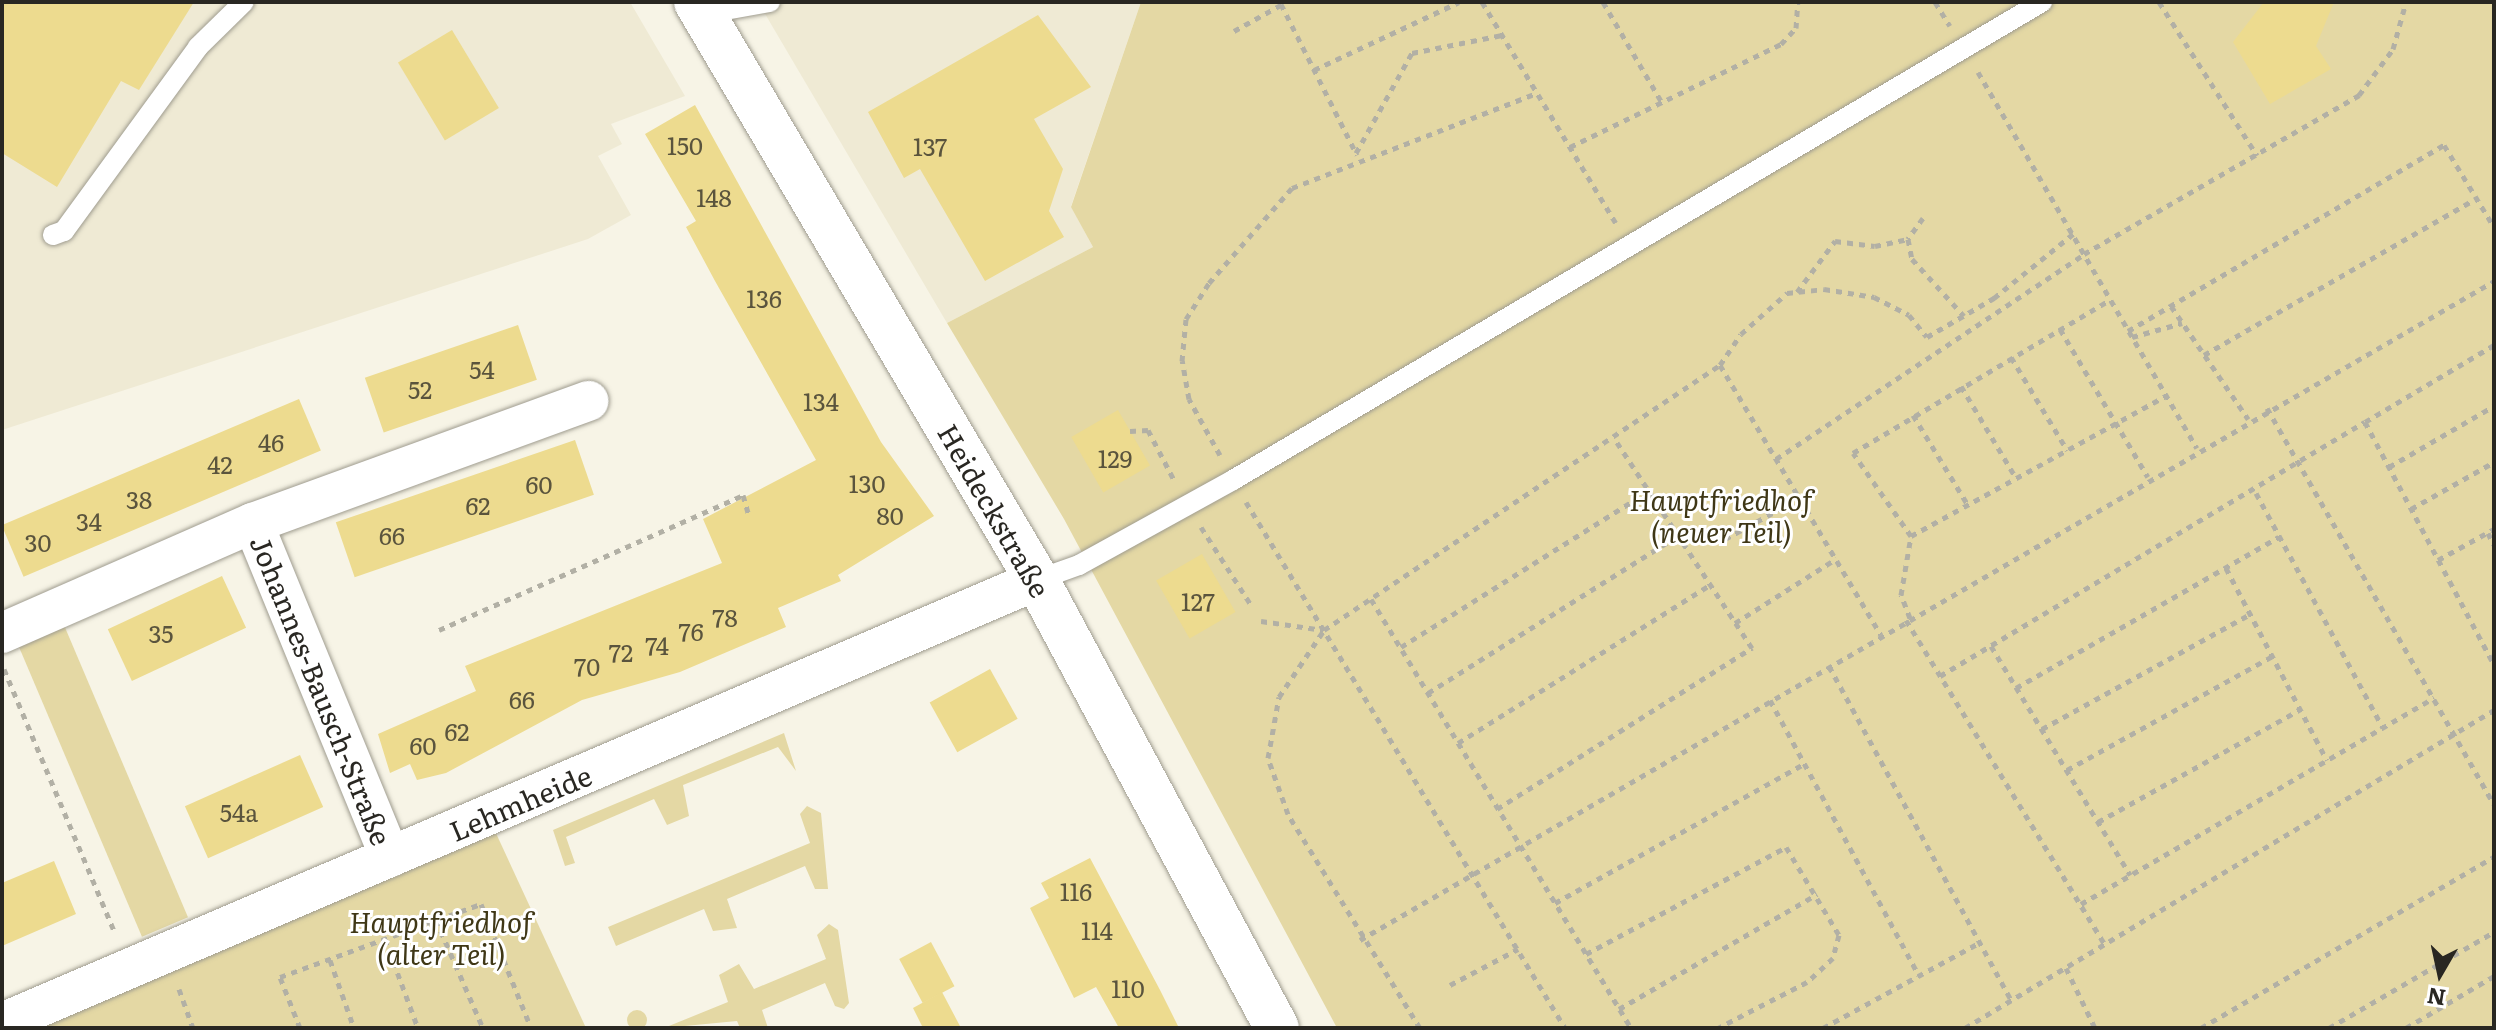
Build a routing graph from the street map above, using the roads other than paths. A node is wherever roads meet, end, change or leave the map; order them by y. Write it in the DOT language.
graph roads {
  1 [pos="244,2"];
  2 [pos="770,2"];
  3 [pos="2042,2"];
  4 [pos="700,8"];
  5 [pos="53,235"];
  6 [pos="588,401"];
  7 [pos="253,523"];
  8 [pos="1037,580"];
  9 [pos="2,633"];
  10 [pos="390,857"];
  11 [pos="2,1023"];
  12 [pos="1277,1028"];
  1 -- 5 [label="lane"];
  2 -- 4 [label="lane"];
  3 -- 8 [label="lane"];
  4 -- 8 [label="street, Heideckstraße"];
  6 -- 7 [label="street, Johannes-Bausch-Straße"];
  7 -- 9 [label="street, Johannes-Bausch-Straße"];
  7 -- 10 [label="street, Johannes-Bausch-Straße"];
  8 -- 10 [label="street, Lehmheide"];
  8 -- 12 [label="street, Heideckstraße"];
  10 -- 11 [label="street, Lehmheide"];
}
